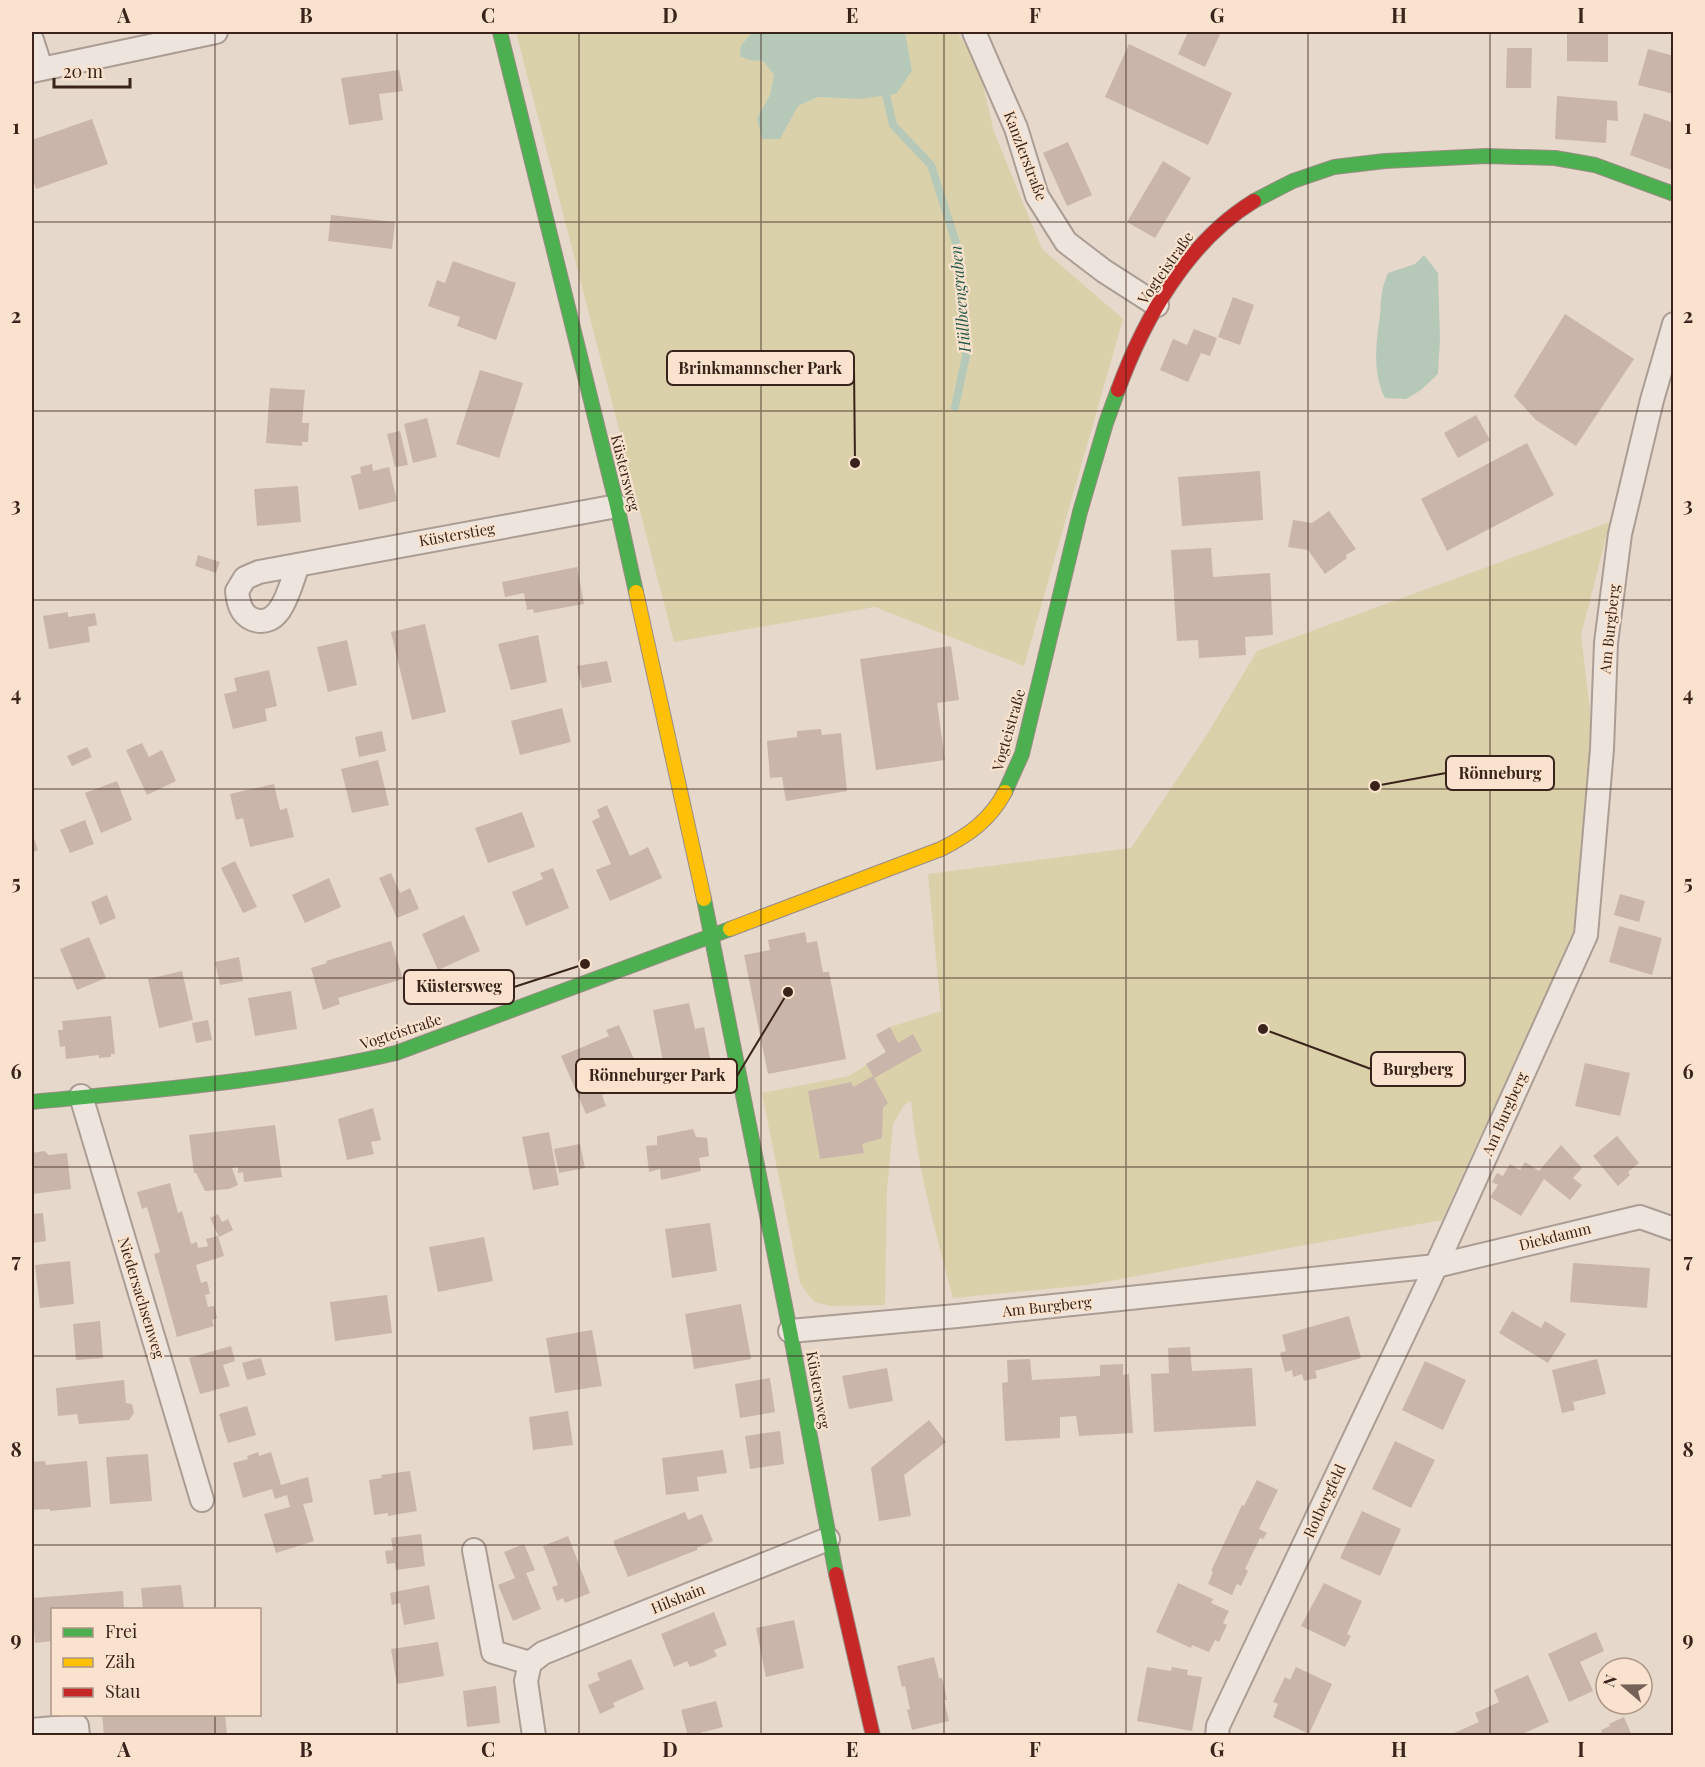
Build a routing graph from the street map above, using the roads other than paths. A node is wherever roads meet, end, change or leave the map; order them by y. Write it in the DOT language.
graph roads {
  1 [pos="216,32"];
  2 [pos="500,32"];
  3 [pos="974,32"];
  4 [pos="32,40"];
  5 [pos="36,70"];
  6 [pos="1674,194"];
  7 [pos="1157,305"];
  8 [pos="1674,324"];
  9 [pos="617,506"];
  10 [pos="298,565"];
  11 [pos="712,936"];
  12 [pos="81,1096"];
  13 [pos="32,1102"];
  14 [pos="1674,1228"];
  15 [pos="1436,1266"];
  16 [pos="790,1331"];
  17 [pos="202,1500"];
  18 [pos="828,1539"];
  19 [pos="474,1551"];
  20 [pos="530,1663"];
  21 [pos="32,1730"];
  22 [pos="78,1736"];
  23 [pos="534,1736"];
  24 [pos="873,1736"];
  25 [pos="1217,1736"];
  1 -- 5 [label="street"];
  2 -- 9 [label="street, Küstersweg"];
  3 -- 7 [label="street, Kanzlerstraße"];
  4 -- 5 [label="street"];
  6 -- 7 [label="street, Vogteistraße"];
  7 -- 11 [label="street, Vogteistraße"];
  8 -- 15 [label="street, Am Burgberg"];
  9 -- 10 [label="street, Küsterstieg"];
  9 -- 11 [label="street, Küstersweg"];
  11 -- 12 [label="street, Vogteistraße"];
  11 -- 16 [label="street, Küstersweg"];
  12 -- 13 [label="street, Vogteistraße"];
  12 -- 17 [label="street, Niedersachsenweg"];
  14 -- 15 [label="street, Diekdamm"];
  15 -- 16 [label="street, Am Burgberg"];
  15 -- 25 [label="street, Rotbergfeld"];
  16 -- 18 [label="street, Küstersweg"];
  18 -- 20 [label="street, Hilshain"];
  18 -- 24 [label="street, Küstersweg"];
  19 -- 20 [label="street"];
  20 -- 23 [label="street"];
  21 -- 22 [label="street"];
}
